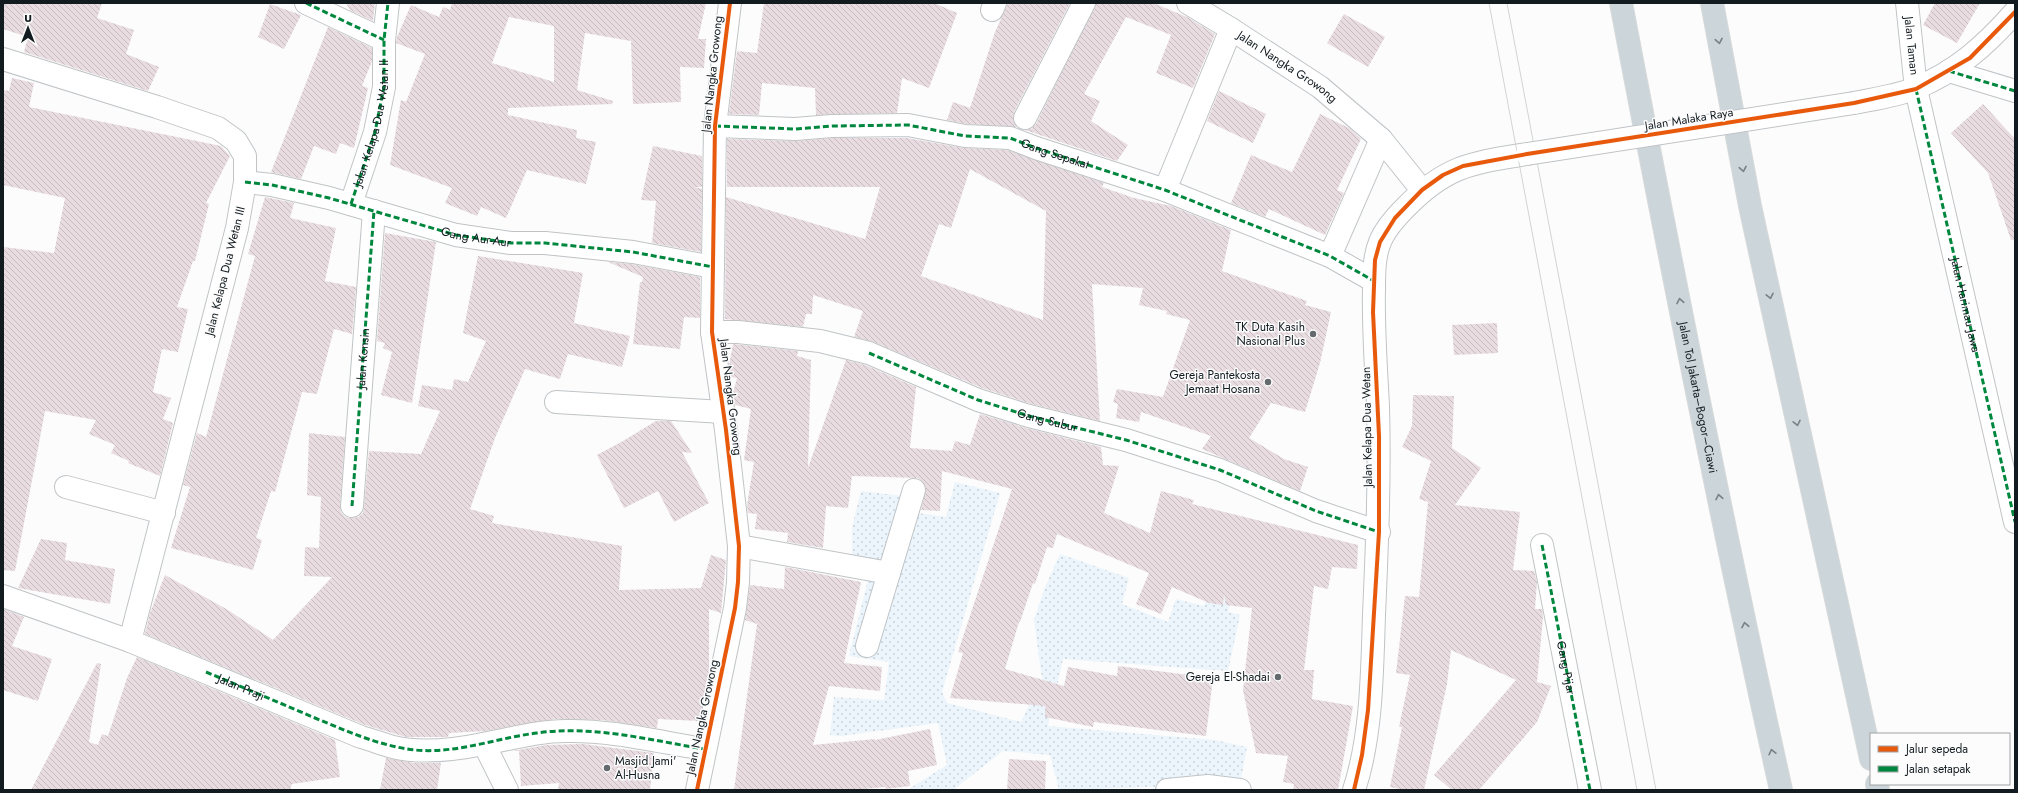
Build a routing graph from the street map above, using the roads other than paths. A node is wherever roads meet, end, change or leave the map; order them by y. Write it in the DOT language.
graph roads {
  1 [pos="306,3"];
  2 [pos="388,3"];
  3 [pos="730,3"];
  4 [pos="1084,3"];
  5 [pos="1188,3"];
  6 [pos="1621,3"];
  7 [pos="1712,3"];
  8 [pos="1907,3"];
  9 [pos="2015,12"];
  10 [pos="1231,29"];
  11 [pos="384,40"];
  12 [pos="3,59"];
  13 [pos="1949,71"];
  14 [pos="1916,89"];
  15 [pos="2015,91"];
  16 [pos="1025,118"];
  17 [pos="715,126"];
  18 [pos="1381,139"];
  19 [pos="1527,154"];
  20 [pos="245,182"];
  21 [pos="1165,190"];
  22 [pos="1422,190"];
  23 [pos="351,204"];
  24 [pos="374,211"];
  25 [pos="1330,256"];
  26 [pos="713,267"];
  27 [pos="1374,281"];
  28 [pos="712,332"];
  29 [pos="556,402"];
  30 [pos="723,412"];
  31 [pos="66,487"];
  32 [pos="914,490"];
  33 [pos="352,506"];
  34 [pos="164,513"];
  35 [pos="2015,522"];
  36 [pos="1379,532"];
  37 [pos="1542,545"];
  38 [pos="739,546"];
  39 [pos="889,573"];
  40 [pos="3,596"];
  41 [pos="130,641"];
  42 [pos="868,646"];
  43 [pos="484,744"];
  44 [pos="704,749"];
  45 [pos="1870,754"];
  46 [pos="1358,788"];
  47 [pos="507,790"];
  48 [pos="697,790"];
  49 [pos="1167,790"];
  50 [pos="1240,790"];
  51 [pos="1590,790"];
  52 [pos="1781,790"];
  1 -- 11 [label="street"];
  2 -- 11 [label="street, Jalan Kelapa Dua Wetan II"];
  3 -- 17 [label="street, Jalan Nangka Growong"];
  4 -- 16 [label="street"];
  5 -- 10 [label="street, Jalan Nangka Growong"];
  52 -- 6 [label="highway, Jalan Tol Jakarta–Bogor–Ciawi, one-way"];
  7 -- 45 [label="highway, one-way"];
  8 -- 14 [label="street, Jalan Taman"];
  9 -- 13 [label="street, Jalan Malaka Raya"];
  10 -- 18 [label="street, Jalan Nangka Growong"];
  10 -- 21 [label="street"];
  11 -- 23 [label="street, Jalan Kelapa Dua Wetan II"];
  12 -- 20 [label="street, Jalan Kelapa Dua Wetan III"];
  13 -- 14 [label="street, Jalan Malaka Raya"];
  13 -- 15 [label="street"];
  14 -- 19 [label="street, Jalan Malaka Raya, bridge"];
  14 -- 35 [label="street, Jalan Harimau Jawa"];
  17 -- 21 [label="street, Gang Sepakat"];
  17 -- 26 [label="street, Jalan Nangka Growong"];
  18 -- 22 [label="street, Jalan Nangka Growong"];
  18 -- 25 [label="street"];
  19 -- 22 [label="street, Jalan Kelapa Dua Wetan"];
  20 -- 23 [label="street, Gang Aur-Aur"];
  20 -- 34 [label="street, Jalan Kelapa Dua Wetan III"];
  21 -- 25 [label="street, Gang Sepakat"];
  22 -- 27 [label="street, Jalan Kelapa Dua Wetan"];
  23 -- 24 [label="street, Gang Aur-Aur"];
  24 -- 26 [label="street, Gang Aur-Aur"];
  24 -- 33 [label="street, Jalan Konsin"];
  25 -- 27 [label="street, Gang Sepakat"];
  26 -- 28 [label="street, Jalan Nangka Growong"];
  27 -- 36 [label="street, Jalan Kelapa Dua Wetan"];
  28 -- 30 [label="street, Jalan Nangka Growong"];
  28 -- 36 [label="street, Gang Subur"];
  29 -- 30 [label="street"];
  30 -- 38 [label="street, Jalan Nangka Growong"];
  31 -- 34 [label="street"];
  32 -- 39 [label="street"];
  34 -- 41 [label="street, Jalan Kelapa Dua Wetan III"];
  36 -- 46 [label="street, Jalan Kelapa Dua Wetan"];
  37 -- 51 [label="street, Gang Pijar"];
  38 -- 39 [label="street"];
  38 -- 44 [label="street, Jalan Nangka Growong"];
  39 -- 42 [label="street"];
  40 -- 41 [label="street, Jalan Praji"];
  41 -- 43 [label="street, Jalan Praji"];
  43 -- 44 [label="street, Jalan Praji"];
  43 -- 47 [label="street"];
  44 -- 48 [label="street, Jalan Nangka Growong"];
  49 -- 50 [label="street"];
}
